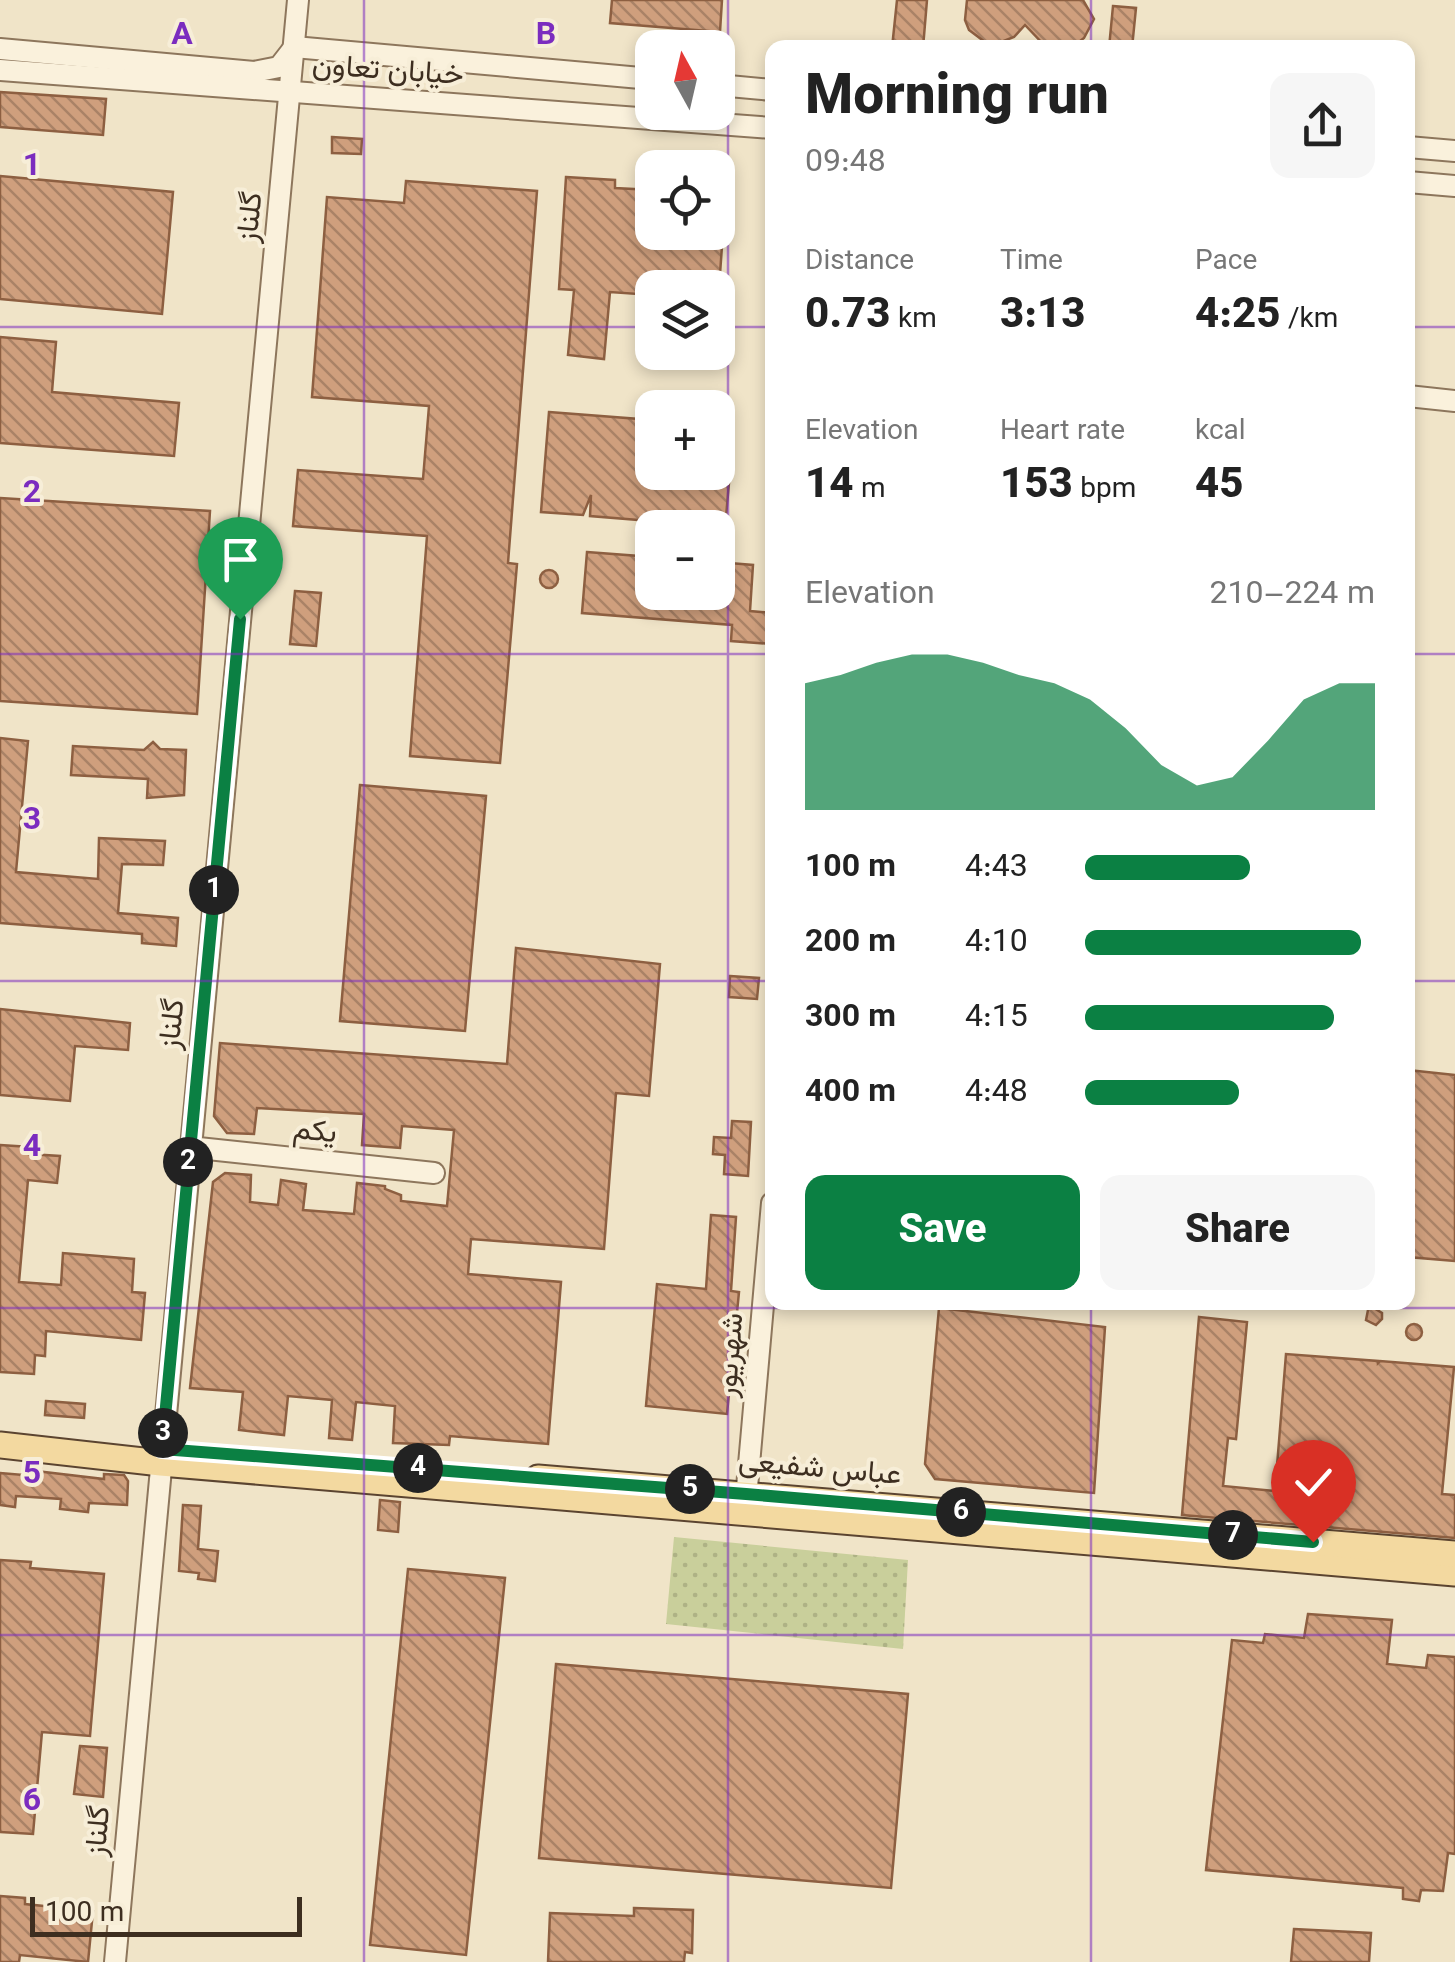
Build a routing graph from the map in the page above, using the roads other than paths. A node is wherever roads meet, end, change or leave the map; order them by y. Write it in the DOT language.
graph roads {
  1 [pos="298,0"];
  2 [pos="294,47"];
  3 [pos="0,49"];
  4 [pos="0,70"];
  5 [pos="635,77"];
  6 [pos="735,87"];
  7 [pos="765,89"];
  8 [pos="291,92"];
  9 [pos="765,127"];
  10 [pos="1415,148"];
  11 [pos="1455,151"];
  12 [pos="1415,183"];
  13 [pos="1455,186"];
  14 [pos="1415,397"];
  15 [pos="1455,400"];
  16 [pos="189,1146"];
  17 [pos="434,1173"];
  18 [pos="765,1284"];
  19 [pos="0,1432"];
  20 [pos="0,1445"];
  21 [pos="161,1456"];
  22 [pos="746,1503"];
  23 [pos="1455,1554"];
  24 [pos="1455,1573"];
  25 [pos="115,1962"];
  1 -- 2 [label="street, گلناز"];
  2 -- 3 [label="street, خیابان تعاون"];
  2 -- 5 [label="street, خیابان تعاون"];
  2 -- 8 [label="street, گلناز"];
  4 -- 8 [label="street, خیابان تعاون"];
  6 -- 7 [label="street"];
  8 -- 9 [label="street, خیابان تعاون"];
  8 -- 16 [label="street, گلناز"];
  10 -- 11 [label="street"];
  12 -- 13 [label="street"];
  14 -- 15 [label="street"];
  16 -- 17 [label="street, یکم"];
  16 -- 21 [label="street, گلناز"];
  18 -- 22 [label="street, شهریور"];
  19 -- 21 [label="main road, عباس شفیعی"];
  20 -- 21 [label="main road, عباس شفیعی"];
  21 -- 22 [label="main road, عباس شفیعی"];
  21 -- 25 [label="street, گلناز"];
  22 -- 23 [label="main road, عباس شفیعی"];
  22 -- 24 [label="main road, عباس شفیعی"];
}
